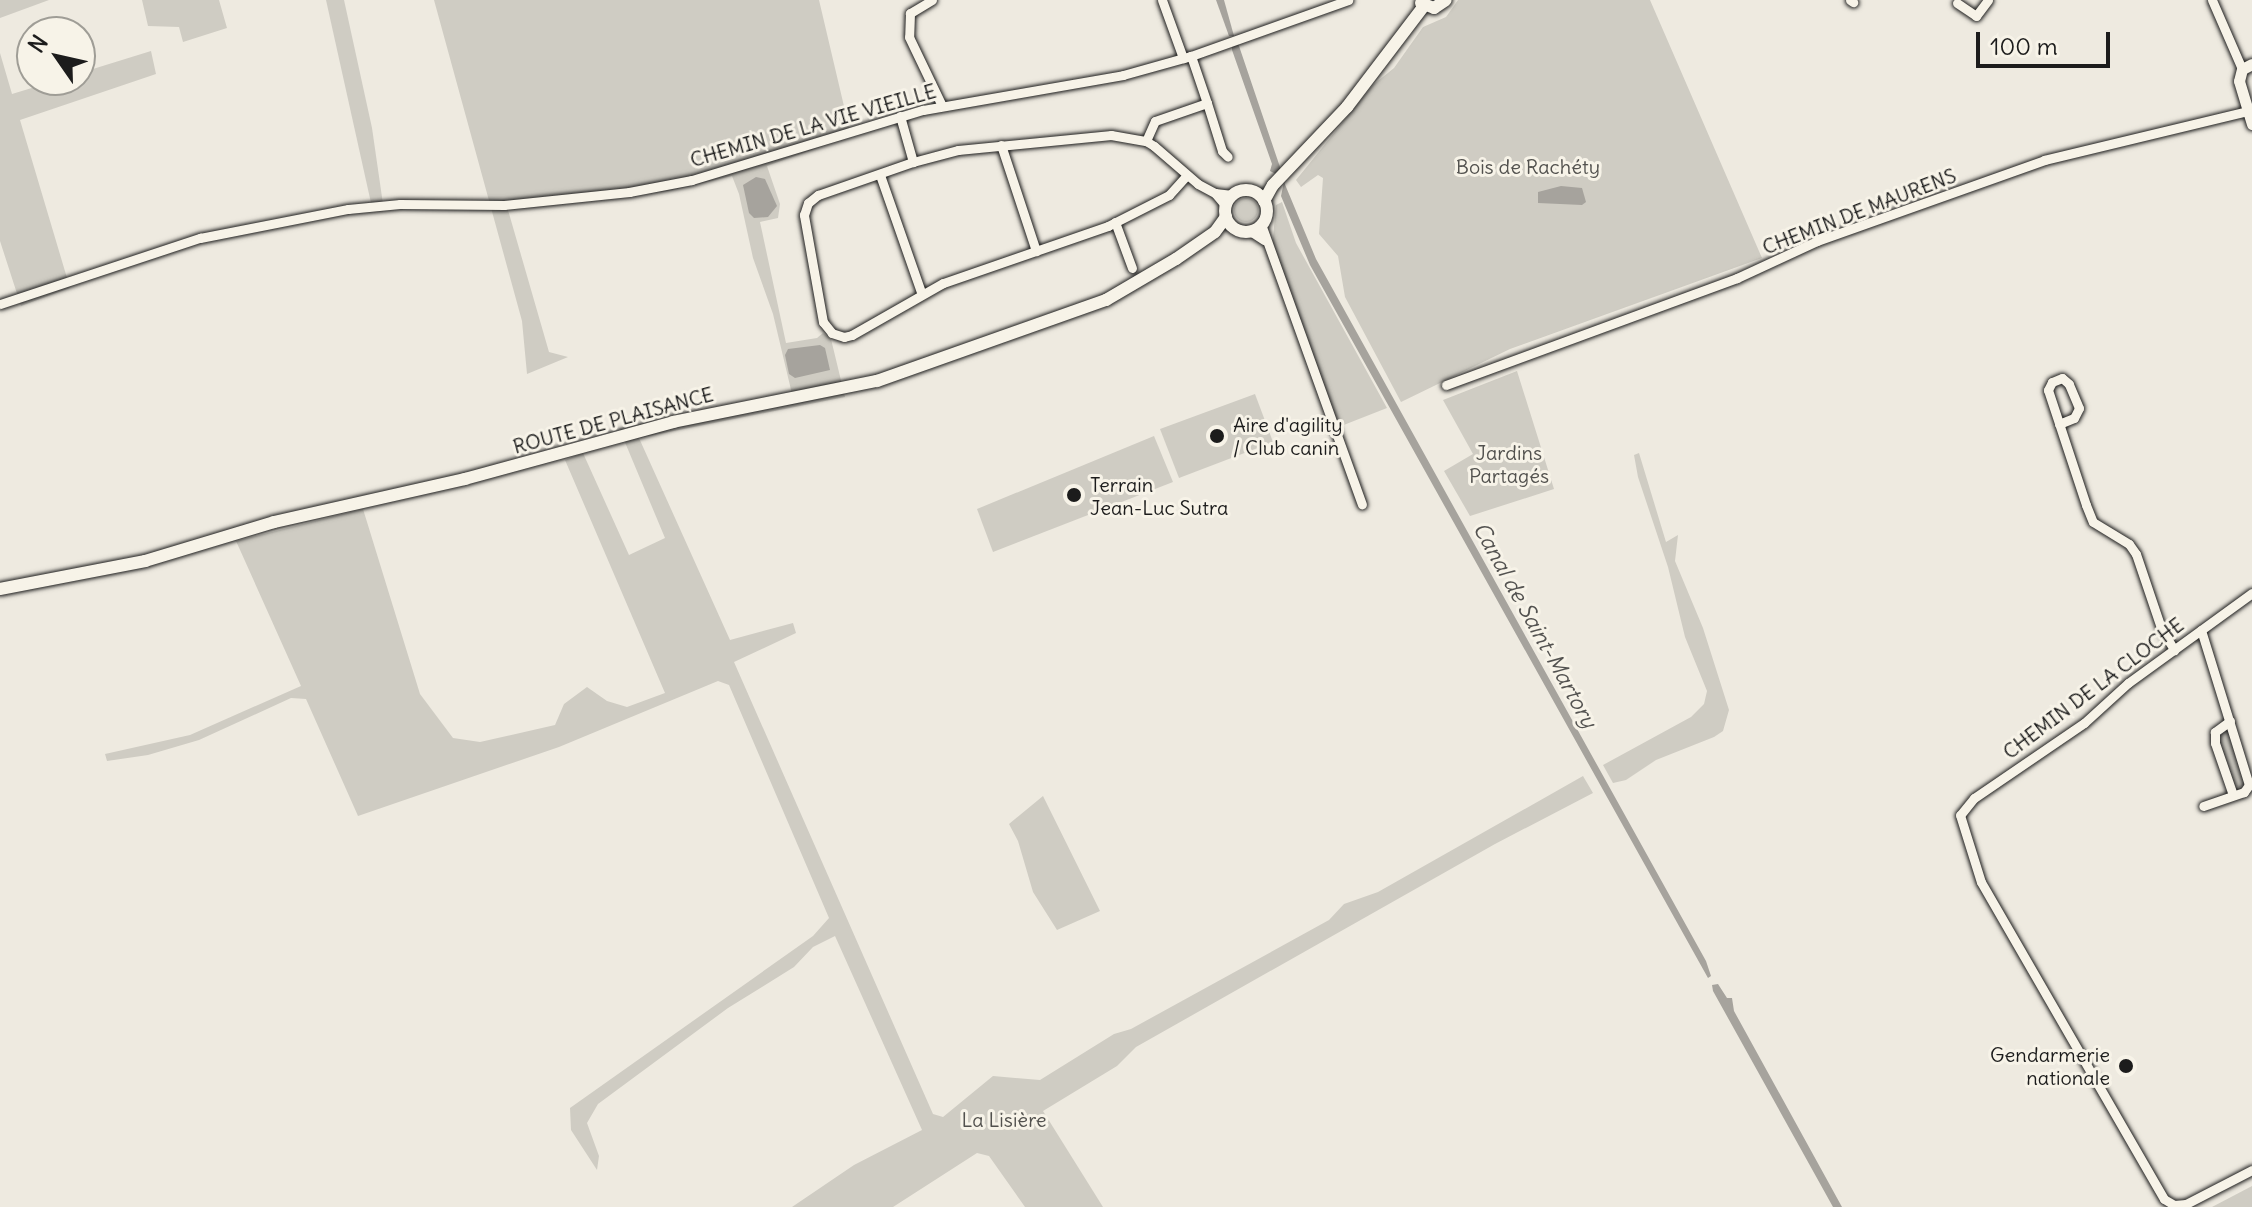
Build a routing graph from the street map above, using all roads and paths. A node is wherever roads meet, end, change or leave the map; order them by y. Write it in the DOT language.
graph roads {
  1 [pos="932,0"];
  2 [pos="1162,0"];
  3 [pos="1348,0"];
  4 [pos="1446,0"];
  5 [pos="1988,0"];
  6 [pos="2212,0"];
  7 [pos="1422,3"];
  8 [pos="1957,3"];
  9 [pos="1187,57"];
  10 [pos="2247,66"];
  11 [pos="1207,103"];
  12 [pos="942,106"];
  13 [pos="2248,111"];
  14 [pos="900,116"];
  15 [pos="2252,124"];
  16 [pos="1146,141"];
  17 [pos="1001,145"];
  18 [pos="1228,157"];
  19 [pos="913,162"];
  20 [pos="880,175"];
  21 [pos="1187,175"];
  22 [pos="1260,197"];
  23 [pos="1230,211"];
  24 [pos="1115,222"];
  25 [pos="1256,228"];
  26 [pos="1036,251"];
  27 [pos="1132,268"];
  28 [pos="921,292"];
  29 [pos="0,304"];
  30 [pos="1446,385"];
  31 [pos="2059,424"];
  32 [pos="1362,504"];
  33 [pos="0,589"];
  34 [pos="2252,593"];
  35 [pos="2201,630"];
  36 [pos="2174,650"];
  37 [pos="2230,721"];
  38 [pos="2233,795"];
  39 [pos="2203,806"];
  40 [pos="2252,1170"];
  1 -- 12 [label="street"];
  2 -- 9 [label="street"];
  3 -- 9 [label="street, CHEMIN DE LA VIE VIEILLE"];
  4 -- 7 [label="main road"];
  5 -- 8 [label="street"];
  6 -- 10 [label="street"];
  7 -- 22 [label="main road"];
  9 -- 11 [label="street"];
  9 -- 12 [label="street, CHEMIN DE LA VIE VIEILLE"];
  10 -- 13 [label="street"];
  11 -- 16 [label="street"];
  11 -- 18 [label="street"];
  12 -- 14 [label="street, CHEMIN DE LA VIE VIEILLE"];
  13 -- 15 [label="street"];
  13 -- 30 [label="street, CHEMIN DE MAURENS"];
  14 -- 19 [label="street"];
  14 -- 29 [label="street, CHEMIN DE LA VIE VIEILLE"];
  16 -- 17 [label="street"];
  16 -- 21 [label="street"];
  17 -- 19 [label="street"];
  17 -- 26 [label="street"];
  19 -- 20 [label="street"];
  20 -- 28 [label="street"];
  20 -- 28 [label="street"];
  21 -- 23 [label="street"];
  21 -- 24 [label="street"];
  22 -- 23 [label="main road"];
  22 -- 25 [label="main road"];
  23 -- 25 [label="main road"];
  23 -- 33 [label="main road, ROUTE DE PLAISANCE"];
  24 -- 26 [label="street"];
  24 -- 27 [label="street"];
  25 -- 32 [label="street"];
  26 -- 28 [label="street"];
  31 -- 31 [label="street"];
  31 -- 36 [label="street"];
  34 -- 35 [label="street, CHEMIN DE LA CLOCHE"];
  35 -- 36 [label="street, CHEMIN DE LA CLOCHE"];
  35 -- 37 [label="street"];
  36 -- 40 [label="street, CHEMIN DE LA CLOCHE"];
  37 -- 38 [label="street"];
  37 -- 38 [label="street"];
  38 -- 39 [label="street"];
}
